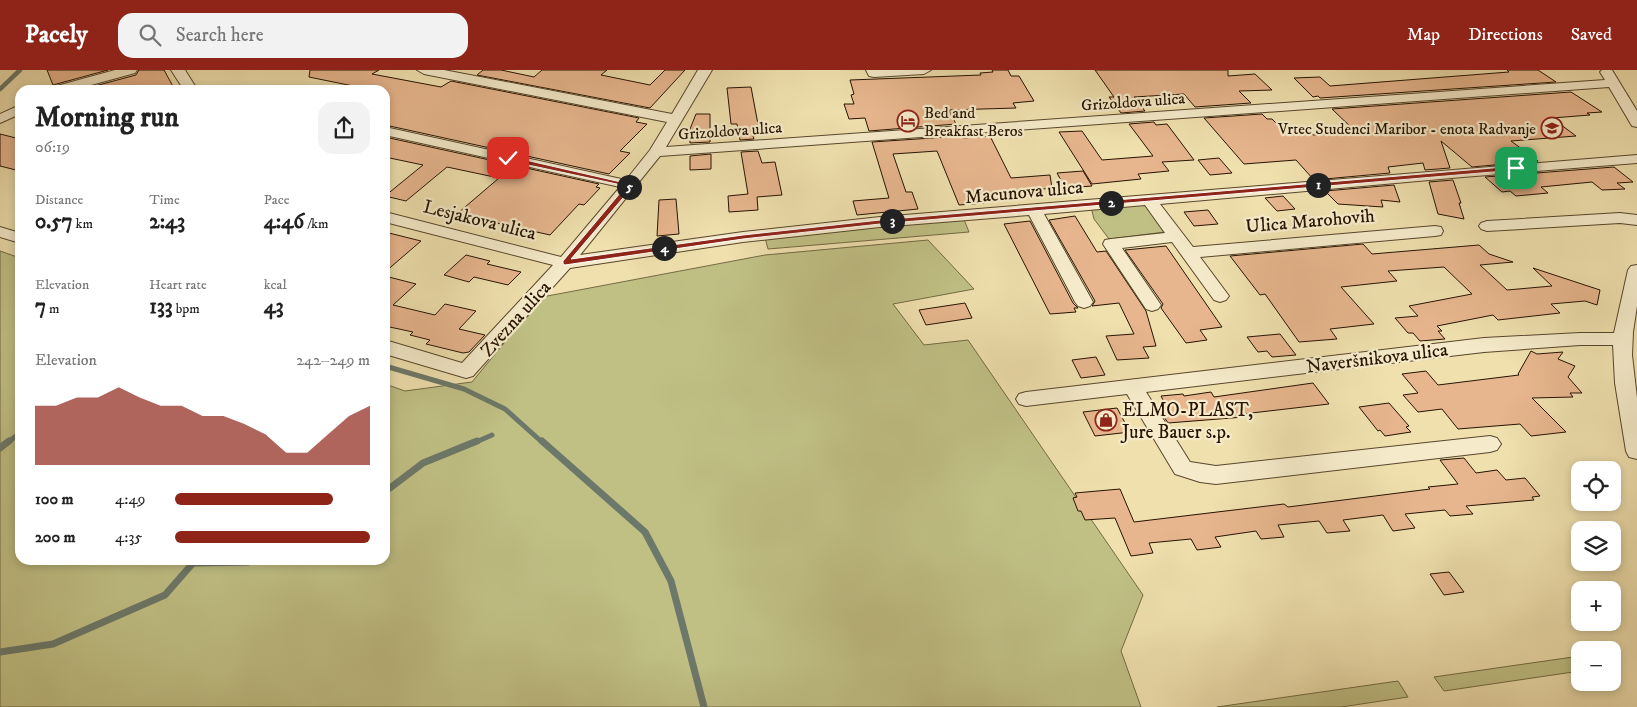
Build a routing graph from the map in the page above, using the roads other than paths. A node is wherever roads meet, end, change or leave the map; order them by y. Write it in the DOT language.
graph roads {
  1 [pos="130,70"];
  2 [pos="178,70"];
  3 [pos="424,70"];
  4 [pos="705,70"];
  5 [pos="873,70"];
  6 [pos="924,70"];
  7 [pos="1606,70"];
  8 [pos="98,74"];
  9 [pos="1614,83"];
  10 [pos="70,85"];
  11 [pos="187,85"];
  12 [pos="15,112"];
  13 [pos="0,119"];
  14 [pos="676,119"];
  15 [pos="15,123"];
  16 [pos="1637,123"];
  17 [pos="390,133"];
  18 [pos="656,152"];
  19 [pos="1637,159"];
  20 [pos="630,185"];
  21 [pos="1149,200"];
  22 [pos="1034,210"];
  23 [pos="390,218"];
  24 [pos="1637,220"];
  25 [pos="1487,226"];
  26 [pos="0,232"];
  27 [pos="1435,232"];
  28 [pos="15,236"];
  29 [pos="1176,237"];
  30 [pos="1190,253"];
  31 [pos="565,262"];
  32 [pos="1637,270"];
  33 [pos="1220,296"];
  34 [pos="1084,302"];
  35 [pos="1152,305"];
  36 [pos="1623,339"];
  37 [pos="390,349"];
  38 [pos="1132,386"];
  39 [pos="1026,398"];
  40 [pos="1490,444"];
  41 [pos="1637,451"];
  1 -- 8 [label="street"];
  2 -- 11 [label="street"];
  3 -- 14 [label="street"];
  4 -- 14 [label="street, Zvezna ulica"];
  5 -- 6 [label="street"];
  7 -- 9 [label="street"];
  8 -- 10 [label="street"];
  9 -- 16 [label="street"];
  9 -- 18 [label="street, Grizoldova ulica"];
  12 -- 13 [label="street"];
  13 -- 15 [label="street"];
  14 -- 18 [label="street, Zvezna ulica"];
  17 -- 20 [label="street"];
  18 -- 20 [label="street, Zvezna ulica"];
  19 -- 21 [label="street, Macunova ulica"];
  20 -- 31 [label="street, Zvezna ulica"];
  21 -- 22 [label="street, Macunova ulica"];
  21 -- 29 [label="street"];
  22 -- 31 [label="street, Macunova ulica"];
  22 -- 34 [label="street"];
  23 -- 31 [label="street, Lesjakova ulica"];
  24 -- 25 [label="street"];
  26 -- 28 [label="street"];
  27 -- 30 [label="street, Ulica Marohovih"];
  29 -- 30 [label="street"];
  29 -- 35 [label="street"];
  30 -- 33 [label="street"];
  31 -- 37 [label="street, Zvezna ulica"];
  32 -- 36 [label="street"];
  36 -- 38 [label="street, Naveršnikova ulica"];
  36 -- 41 [label="street"];
  38 -- 39 [label="street, Naveršnikova ulica"];
  38 -- 40 [label="street"];
}
